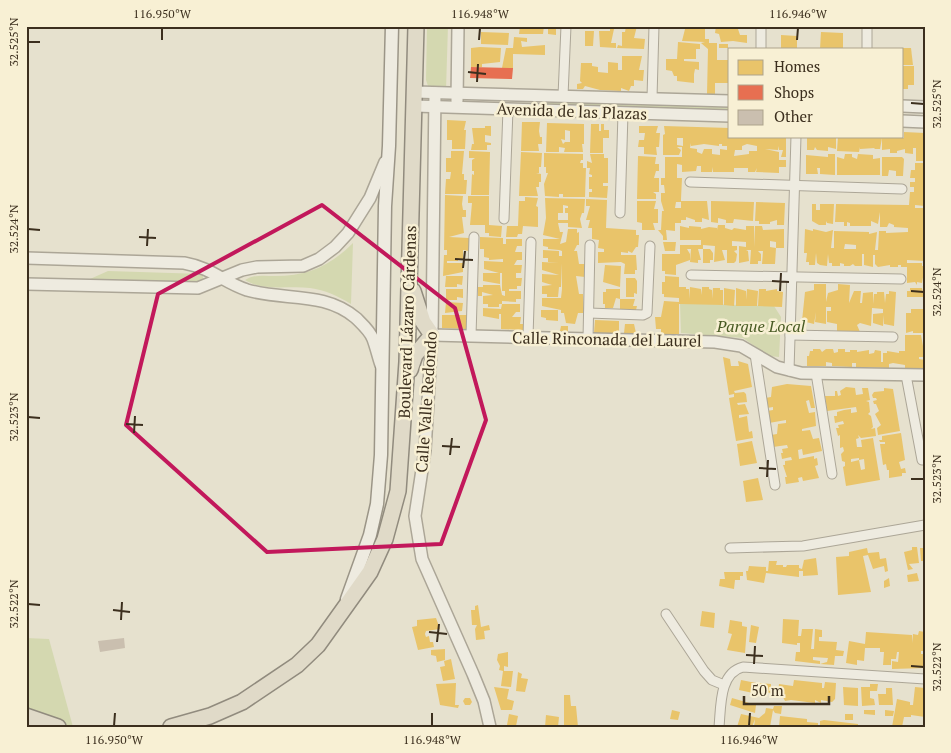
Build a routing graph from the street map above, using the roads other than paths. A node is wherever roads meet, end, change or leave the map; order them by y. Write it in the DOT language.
graph roads {
  1 [pos="392,26"];
  2 [pos="416,26"];
  3 [pos="458,26"];
  4 [pos="566,26"];
  5 [pos="654,26"];
  6 [pos="761,26"];
  7 [pos="867,26"];
  8 [pos="761,48"];
  9 [pos="867,48"];
  10 [pos="435,93"];
  11 [pos="457,93"];
  12 [pos="563,96"];
  13 [pos="652,98"];
  14 [pos="415,99"];
  15 [pos="728,101"];
  16 [pos="904,106"];
  17 [pos="435,107"];
  18 [pos="457,107"];
  19 [pos="925,107"];
  20 [pos="508,109"];
  21 [pos="624,113"];
  22 [pos="728,116"];
  23 [pos="904,121"];
  24 [pos="925,122"];
  25 [pos="796,138"];
  26 [pos="389,146"];
  27 [pos="690,182"];
  28 [pos="795,186"];
  29 [pos="902,189"];
  30 [pos="620,213"];
  31 [pos="504,219"];
  32 [pos="474,237"];
  33 [pos="532,242"];
  34 [pos="590,245"];
  35 [pos="650,246"];
  36 [pos="26,258"];
  37 [pos="409,272"];
  38 [pos="691,275"];
  39 [pos="792,277"];
  40 [pos="224,279"];
  41 [pos="901,279"];
  42 [pos="26,284"];
  43 [pos="589,313"];
  44 [pos="432,335"];
  45 [pos="790,335"];
  46 [pos="471,336"];
  47 [pos="528,337"];
  48 [pos="893,337"];
  49 [pos="588,339"];
  50 [pos="755,354"];
  51 [pos="789,371"];
  52 [pos="383,373"];
  53 [pos="816,373"];
  54 [pos="906,375"];
  55 [pos="925,375"];
  56 [pos="405,393"];
  57 [pos="922,460"];
  58 [pos="832,474"];
  59 [pos="776,485"];
  60 [pos="925,525"];
  61 [pos="730,548"];
  62 [pos="345,604"];
  63 [pos="666,614"];
  64 [pos="925,679"];
  65 [pos="724,685"];
  66 [pos="26,716"];
  67 [pos="58,727"];
  68 [pos="171,727"];
  69 [pos="490,727"];
  70 [pos="719,727"];
  1 -- 26 [label="main road, Boulevard Lázaro Cárdenas"];
  2 -- 14 [label="highway, Boulevard Lázaro Cárdenas"];
  3 -- 11 [label="street"];
  4 -- 12 [label="street"];
  5 -- 13 [label="street"];
  6 -- 8 [label="street"];
  7 -- 9 [label="street"];
  10 -- 11 [label="street, Avenida de las Plazas"];
  10 -- 14 [label="street, Avenida de las Plazas"];
  10 -- 17 [label="street, Calle Valle Redondo"];
  11 -- 12 [label="street, Avenida de las Plazas"];
  11 -- 18 [label="street"];
  12 -- 13 [label="street, Avenida de las Plazas"];
  13 -- 15 [label="street, Avenida de las Plazas"];
  14 -- 17 [label="street, Avenida de las Plazas"];
  14 -- 37 [label="highway, Boulevard Lázaro Cárdenas"];
  16 -- 19 [label="street"];
  17 -- 18 [label="street, Avenida de las Plazas"];
  17 -- 44 [label="street, Calle Valle Redondo"];
  18 -- 20 [label="street, Avenida de las Plazas"];
  20 -- 21 [label="street, Avenida de las Plazas"];
  20 -- 31 [label="street"];
  21 -- 22 [label="street, Avenida de las Plazas"];
  21 -- 30 [label="street"];
  23 -- 24 [label="street"];
  25 -- 28 [label="street"];
  26 -- 40 [label="street"];
  26 -- 52 [label="main road, Boulevard Lázaro Cárdenas"];
  27 -- 28 [label="street"];
  28 -- 29 [label="street"];
  28 -- 39 [label="street"];
  32 -- 46 [label="street"];
  33 -- 47 [label="street"];
  34 -- 43 [label="street"];
  35 -- 43 [label="street"];
  36 -- 40 [label="street"];
  37 -- 44 [label="highway"];
  37 -- 56 [label="highway, Boulevard Lázaro Cárdenas"];
  38 -- 39 [label="street"];
  39 -- 41 [label="street"];
  39 -- 45 [label="street"];
  40 -- 42 [label="street"];
  40 -- 52 [label="street"];
  43 -- 49 [label="street"];
  44 -- 46 [label="street, Calle Rinconada del Laurel"];
  44 -- 56 [label="highway"];
  44 -- 69 [label="street, Calle Valle Redondo"];
  45 -- 48 [label="street"];
  45 -- 51 [label="street"];
  46 -- 47 [label="street, Calle Rinconada del Laurel"];
  47 -- 49 [label="street, Calle Rinconada del Laurel"];
  49 -- 50 [label="street, Calle Rinconada del Laurel"];
  50 -- 51 [label="street, Calle Rinconada del Laurel"];
  50 -- 59 [label="street"];
  51 -- 53 [label="street, Calle Rinconada del Laurel"];
  52 -- 62 [label="main road, Boulevard Lázaro Cárdenas"];
  53 -- 54 [label="street, Calle Rinconada del Laurel"];
  53 -- 58 [label="street"];
  54 -- 55 [label="street, Calle Rinconada del Laurel"];
  54 -- 57 [label="street"];
  56 -- 62 [label="highway, Boulevard Lázaro Cárdenas"];
  60 -- 61 [label="street"];
  62 -- 68 [label="highway, Boulevard Lázaro Cárdenas"];
  63 -- 65 [label="street"];
  64 -- 65 [label="street"];
  65 -- 70 [label="street"];
  66 -- 67 [label="highway"];
}
